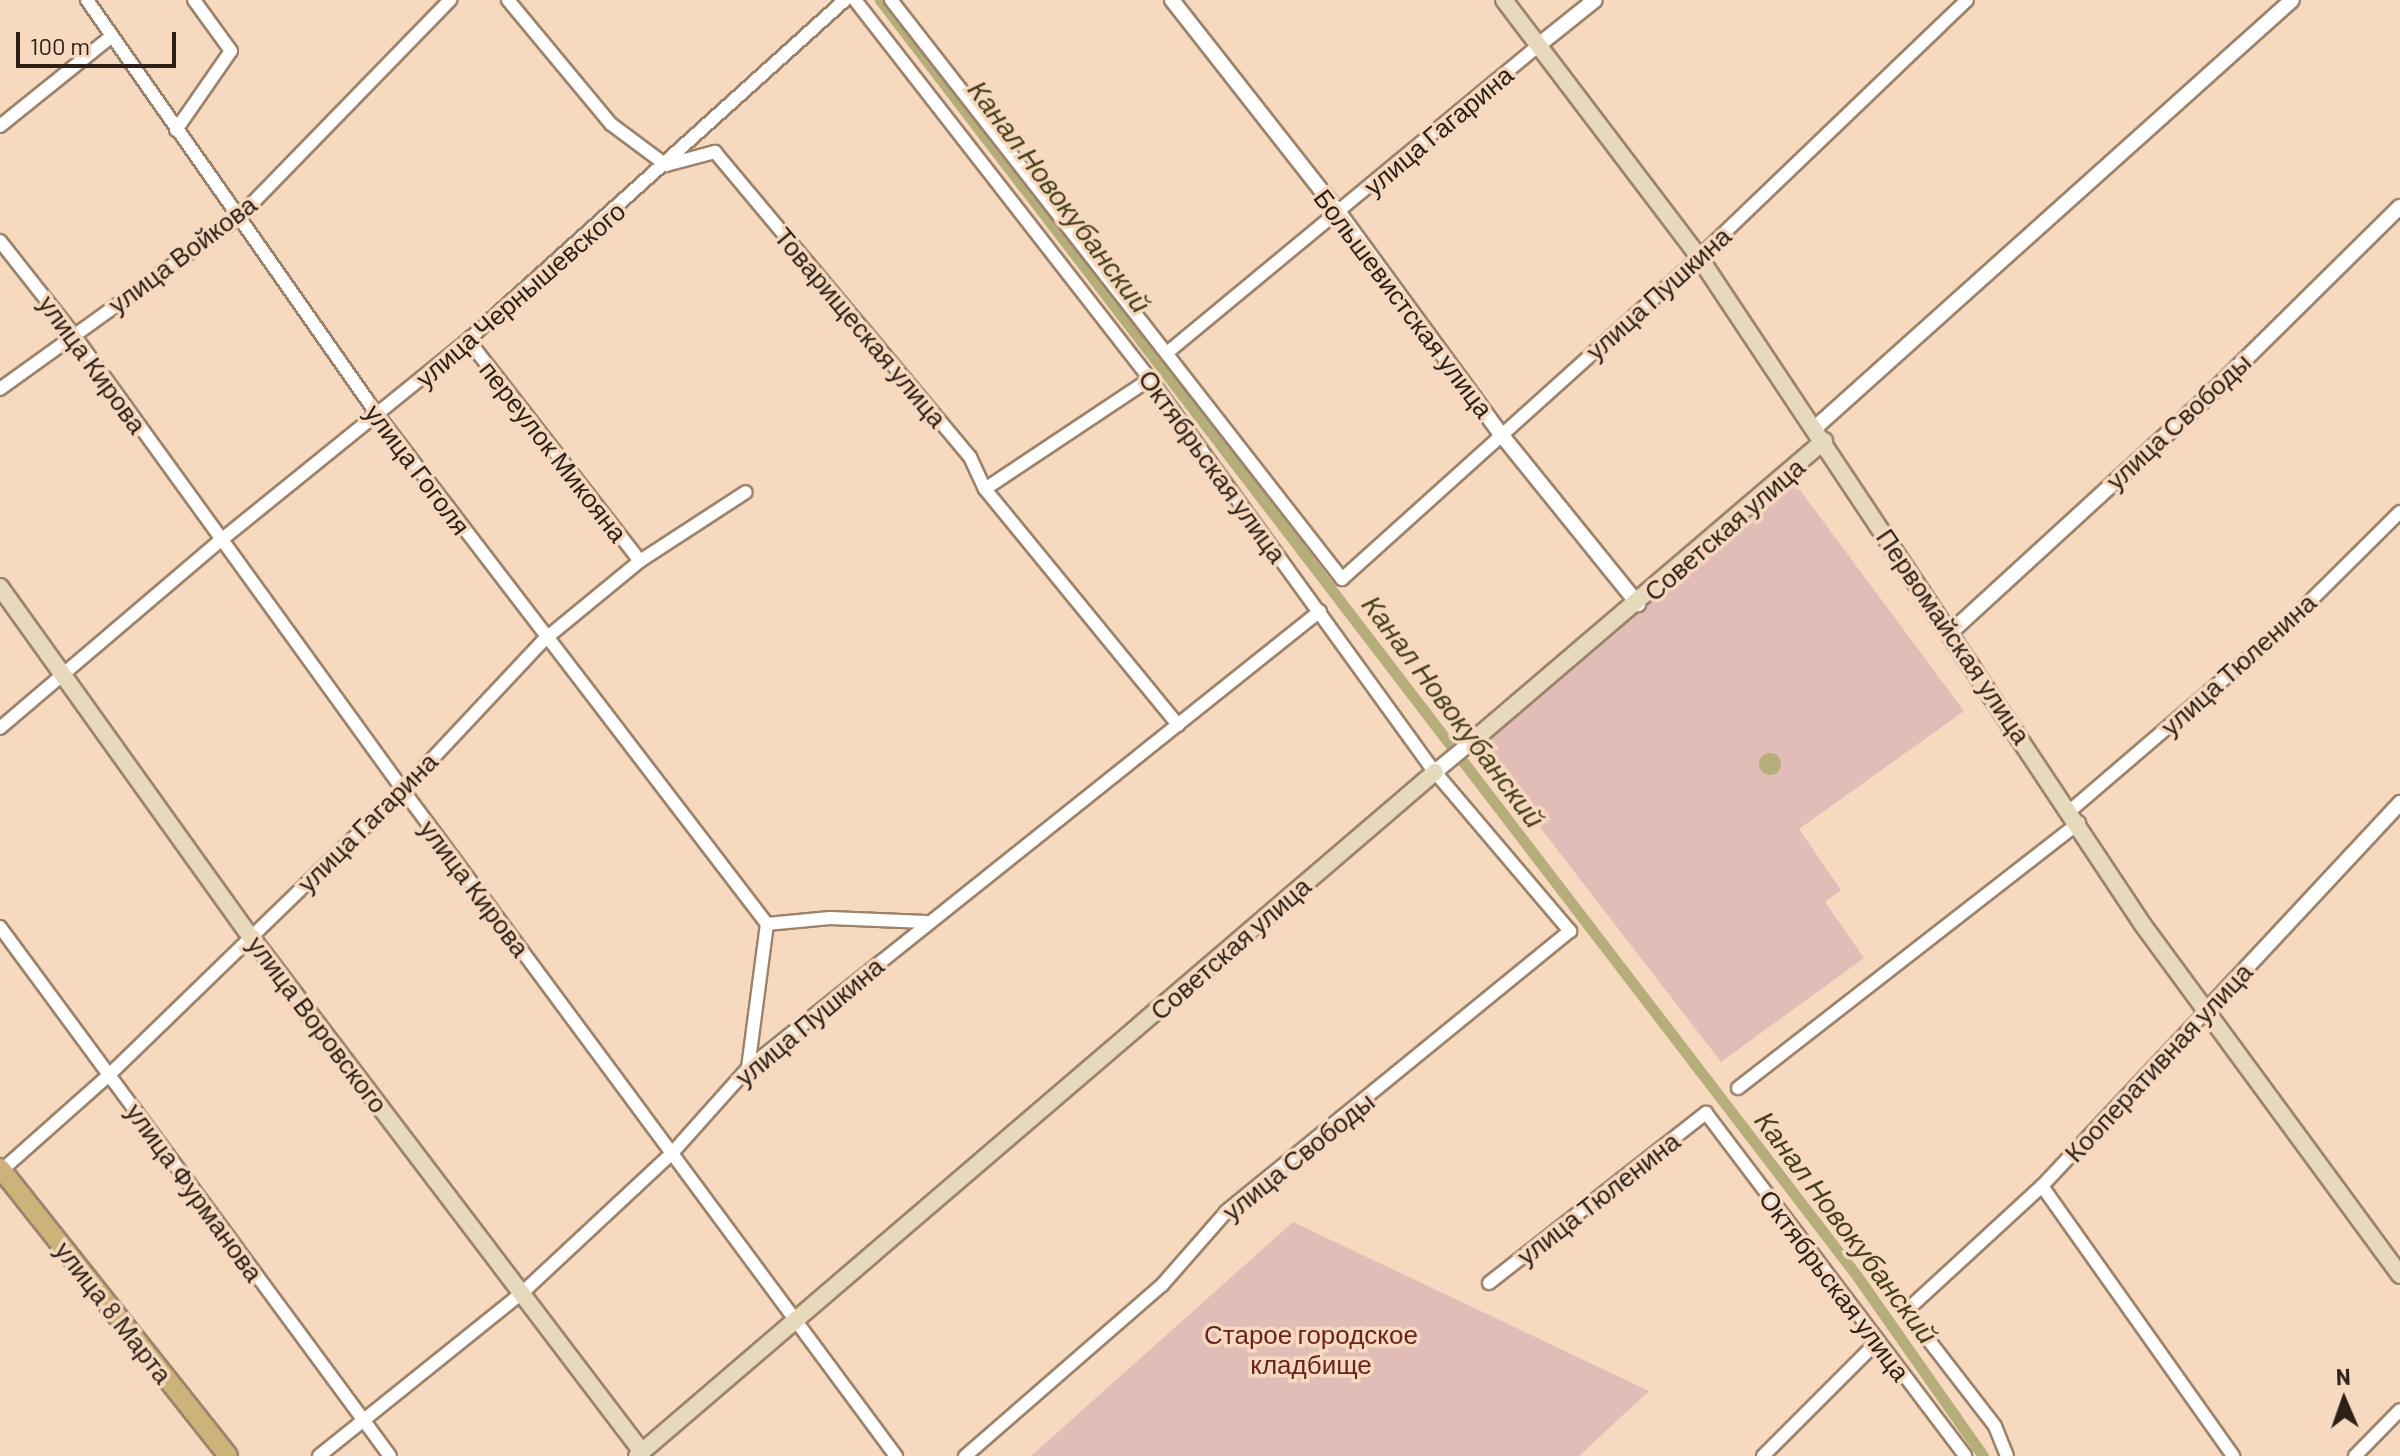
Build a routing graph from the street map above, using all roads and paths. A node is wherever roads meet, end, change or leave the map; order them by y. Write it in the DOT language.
graph roads {
  1 [pos="87,0"];
  2 [pos="194,0"];
  3 [pos="450,0"];
  4 [pos="508,0"];
  5 [pos="845,0"];
  6 [pos="855,0"];
  7 [pos="891,0"];
  8 [pos="1172,0"];
  9 [pos="1504,0"];
  10 [pos="1595,0"];
  11 [pos="1967,0"];
  12 [pos="2292,0"];
  13 [pos="112,36"];
  14 [pos="1540,44"];
  15 [pos="0,126"];
  16 [pos="176,130"];
  17 [pos="666,165"];
  18 [pos="2400,207"];
  19 [pos="1339,213"];
  20 [pos="239,217"];
  21 [pos="0,241"];
  22 [pos="1699,257"];
  23 [pos="74,335"];
  24 [pos="468,340"];
  25 [pos="1168,352"];
  26 [pos="1150,379"];
  27 [pos="0,389"];
  28 [pos="379,417"];
  29 [pos="1500,433"];
  30 [pos="1820,434"];
  31 [pos="985,489"];
  32 [pos="746,492"];
  33 [pos="2400,512"];
  34 [pos="220,541"];
  35 [pos="640,561"];
  36 [pos="1342,579"];
  37 [pos="0,587"];
  38 [pos="1638,604"];
  39 [pos="1320,611"];
  40 [pos="1952,631"];
  41 [pos="545,639"];
  42 [pos="64,672"];
  43 [pos="1178,725"];
  44 [pos="0,728"];
  45 [pos="1475,739"];
  46 [pos="1435,772"];
  47 [pos="403,790"];
  48 [pos="2400,803"];
  49 [pos="2075,817"];
  50 [pos="926,922"];
  51 [pos="767,924"];
  52 [pos="0,927"];
  53 [pos="1570,931"];
  54 [pos="251,937"];
  55 [pos="2208,1009"];
  56 [pos="748,1068"];
  57 [pos="110,1074"];
  58 [pos="1738,1088"];
  59 [pos="1706,1113"];
  60 [pos="673,1152"];
  61 [pos="1,1169"];
  62 [pos="2042,1186"];
  63 [pos="2400,1275"];
  64 [pos="1489,1283"];
  65 [pos="522,1293"];
  66 [pos="1906,1311"];
  67 [pos="795,1317"];
  68 [pos="1878,1341"];
  69 [pos="2400,1410"];
  70 [pos="362,1421"];
  71 [pos="641,1455"];
  72 [pos="228,1456"];
  73 [pos="319,1456"];
  74 [pos="390,1456"];
  75 [pos="896,1456"];
  76 [pos="965,1456"];
  77 [pos="1763,1456"];
  78 [pos="1965,1456"];
  79 [pos="2007,1456"];
  80 [pos="2233,1456"];
  81 [pos="2355,1456"];
  1 -- 13 [label="street, улица Гоголя"];
  2 -- 16 [label="street"];
  3 -- 20 [label="street, улица Войкова"];
  4 -- 17 [label="street"];
  5 -- 17 [label="street, улица Чернышевского"];
  6 -- 26 [label="street, Октябрьская улица"];
  7 -- 25 [label="street, Октябрьская улица"];
  8 -- 19 [label="street, Большевистская улица"];
  9 -- 14 [label="main road, Первомайская улица"];
  10 -- 14 [label="street, улица Гагарина"];
  11 -- 22 [label="street, улица Пушкина"];
  12 -- 30 [label="street, Советская улица"];
  13 -- 15 [label="street"];
  13 -- 16 [label="street, улица Гоголя"];
  14 -- 19 [label="street, улица Гагарина"];
  14 -- 22 [label="main road, Первомайская улица"];
  16 -- 20 [label="street, улица Гоголя"];
  17 -- 24 [label="street, улица Чернышевского"];
  17 -- 31 [label="street, Товарищеская улица"];
  18 -- 40 [label="street, улица Свободы"];
  19 -- 25 [label="street, улица Гагарина"];
  19 -- 29 [label="street, Большевистская улица"];
  20 -- 23 [label="street, улица Войкова"];
  20 -- 28 [label="street, улица Гоголя"];
  21 -- 23 [label="street, улица Кирова"];
  22 -- 29 [label="street, улица Пушкина"];
  22 -- 30 [label="main road, Первомайская улица"];
  23 -- 27 [label="street, улица Войкова"];
  23 -- 34 [label="street, улица Кирова"];
  24 -- 28 [label="street, улица Чернышевского"];
  24 -- 35 [label="street, переулок Микояна"];
  25 -- 36 [label="street, Октябрьская улица"];
  26 -- 31 [label="street"];
  26 -- 39 [label="street, Октябрьская улица"];
  28 -- 34 [label="street, улица Чернышевского"];
  28 -- 41 [label="street, улица Гоголя"];
  29 -- 36 [label="street, улица Пушкина"];
  29 -- 38 [label="street, Большевистская улица"];
  30 -- 38 [label="main road, Советская улица"];
  30 -- 40 [label="main road, Первомайская улица"];
  31 -- 43 [label="street, Товарищеская улица"];
  32 -- 35 [label="street, улица Гагарина"];
  33 -- 49 [label="street, улица Тюленина"];
  34 -- 42 [label="street, улица Чернышевского"];
  34 -- 47 [label="street, улица Кирова"];
  35 -- 41 [label="street, улица Гагарина"];
  37 -- 42 [label="main road, улица Воровского"];
  38 -- 45 [label="main road, Советская улица"];
  39 -- 43 [label="street, улица Пушкина"];
  39 -- 46 [label="street, Октябрьская улица"];
  40 -- 49 [label="main road, Первомайская улица"];
  41 -- 47 [label="street, улица Гагарина"];
  41 -- 51 [label="street, улица Гоголя"];
  42 -- 44 [label="street, улица Чернышевского"];
  42 -- 54 [label="main road, улица Воровского"];
  43 -- 50 [label="street, улица Пушкина"];
  45 -- 46 [label="street, Советская улица"];
  46 -- 53 [label="street, Октябрьская улица"];
  46 -- 67 [label="main road, Советская улица"];
  47 -- 54 [label="street, улица Гагарина"];
  47 -- 60 [label="street, улица Кирова"];
  48 -- 55 [label="street, Кооперативная улица"];
  49 -- 55 [label="main road, Первомайская улица"];
  49 -- 58 [label="street, улица Тюленина"];
  50 -- 51 [label="street"];
  50 -- 56 [label="street, улица Пушкина"];
  51 -- 56 [label="street"];
  52 -- 57 [label="street, улица Фурманова"];
  53 -- 76 [label="street, улица Свободы"];
  54 -- 57 [label="street, улица Гагарина"];
  54 -- 65 [label="main road, улица Воровского"];
  55 -- 62 [label="street, Кооперативная улица"];
  55 -- 63 [label="main road, Первомайская улица"];
  56 -- 60 [label="street, улица Пушкина"];
  57 -- 61 [label="street, улица Гагарина"];
  57 -- 70 [label="street, улица Фурманова"];
  59 -- 64 [label="street, улица Тюленина"];
  59 -- 68 [label="street, Октябрьская улица"];
  60 -- 65 [label="street, улица Пушкина"];
  60 -- 67 [label="street, улица Кирова"];
  61 -- 72 [label="main road, улица 8 Марта"];
  62 -- 66 [label="street, Кооперативная улица"];
  62 -- 80 [label="street"];
  65 -- 70 [label="street, улица Пушкина"];
  65 -- 71 [label="main road, улица Воровского"];
  66 -- 79 [label="street, Октябрьская улица"];
  67 -- 71 [label="main road, Советская улица"];
  67 -- 75 [label="street, улица Кирова"];
  68 -- 77 [label="street"];
  68 -- 78 [label="street, Октябрьская улица"];
  69 -- 81 [label="street"];
  70 -- 73 [label="street, улица Пушкина"];
  70 -- 74 [label="street, улица Фурманова"];
}
